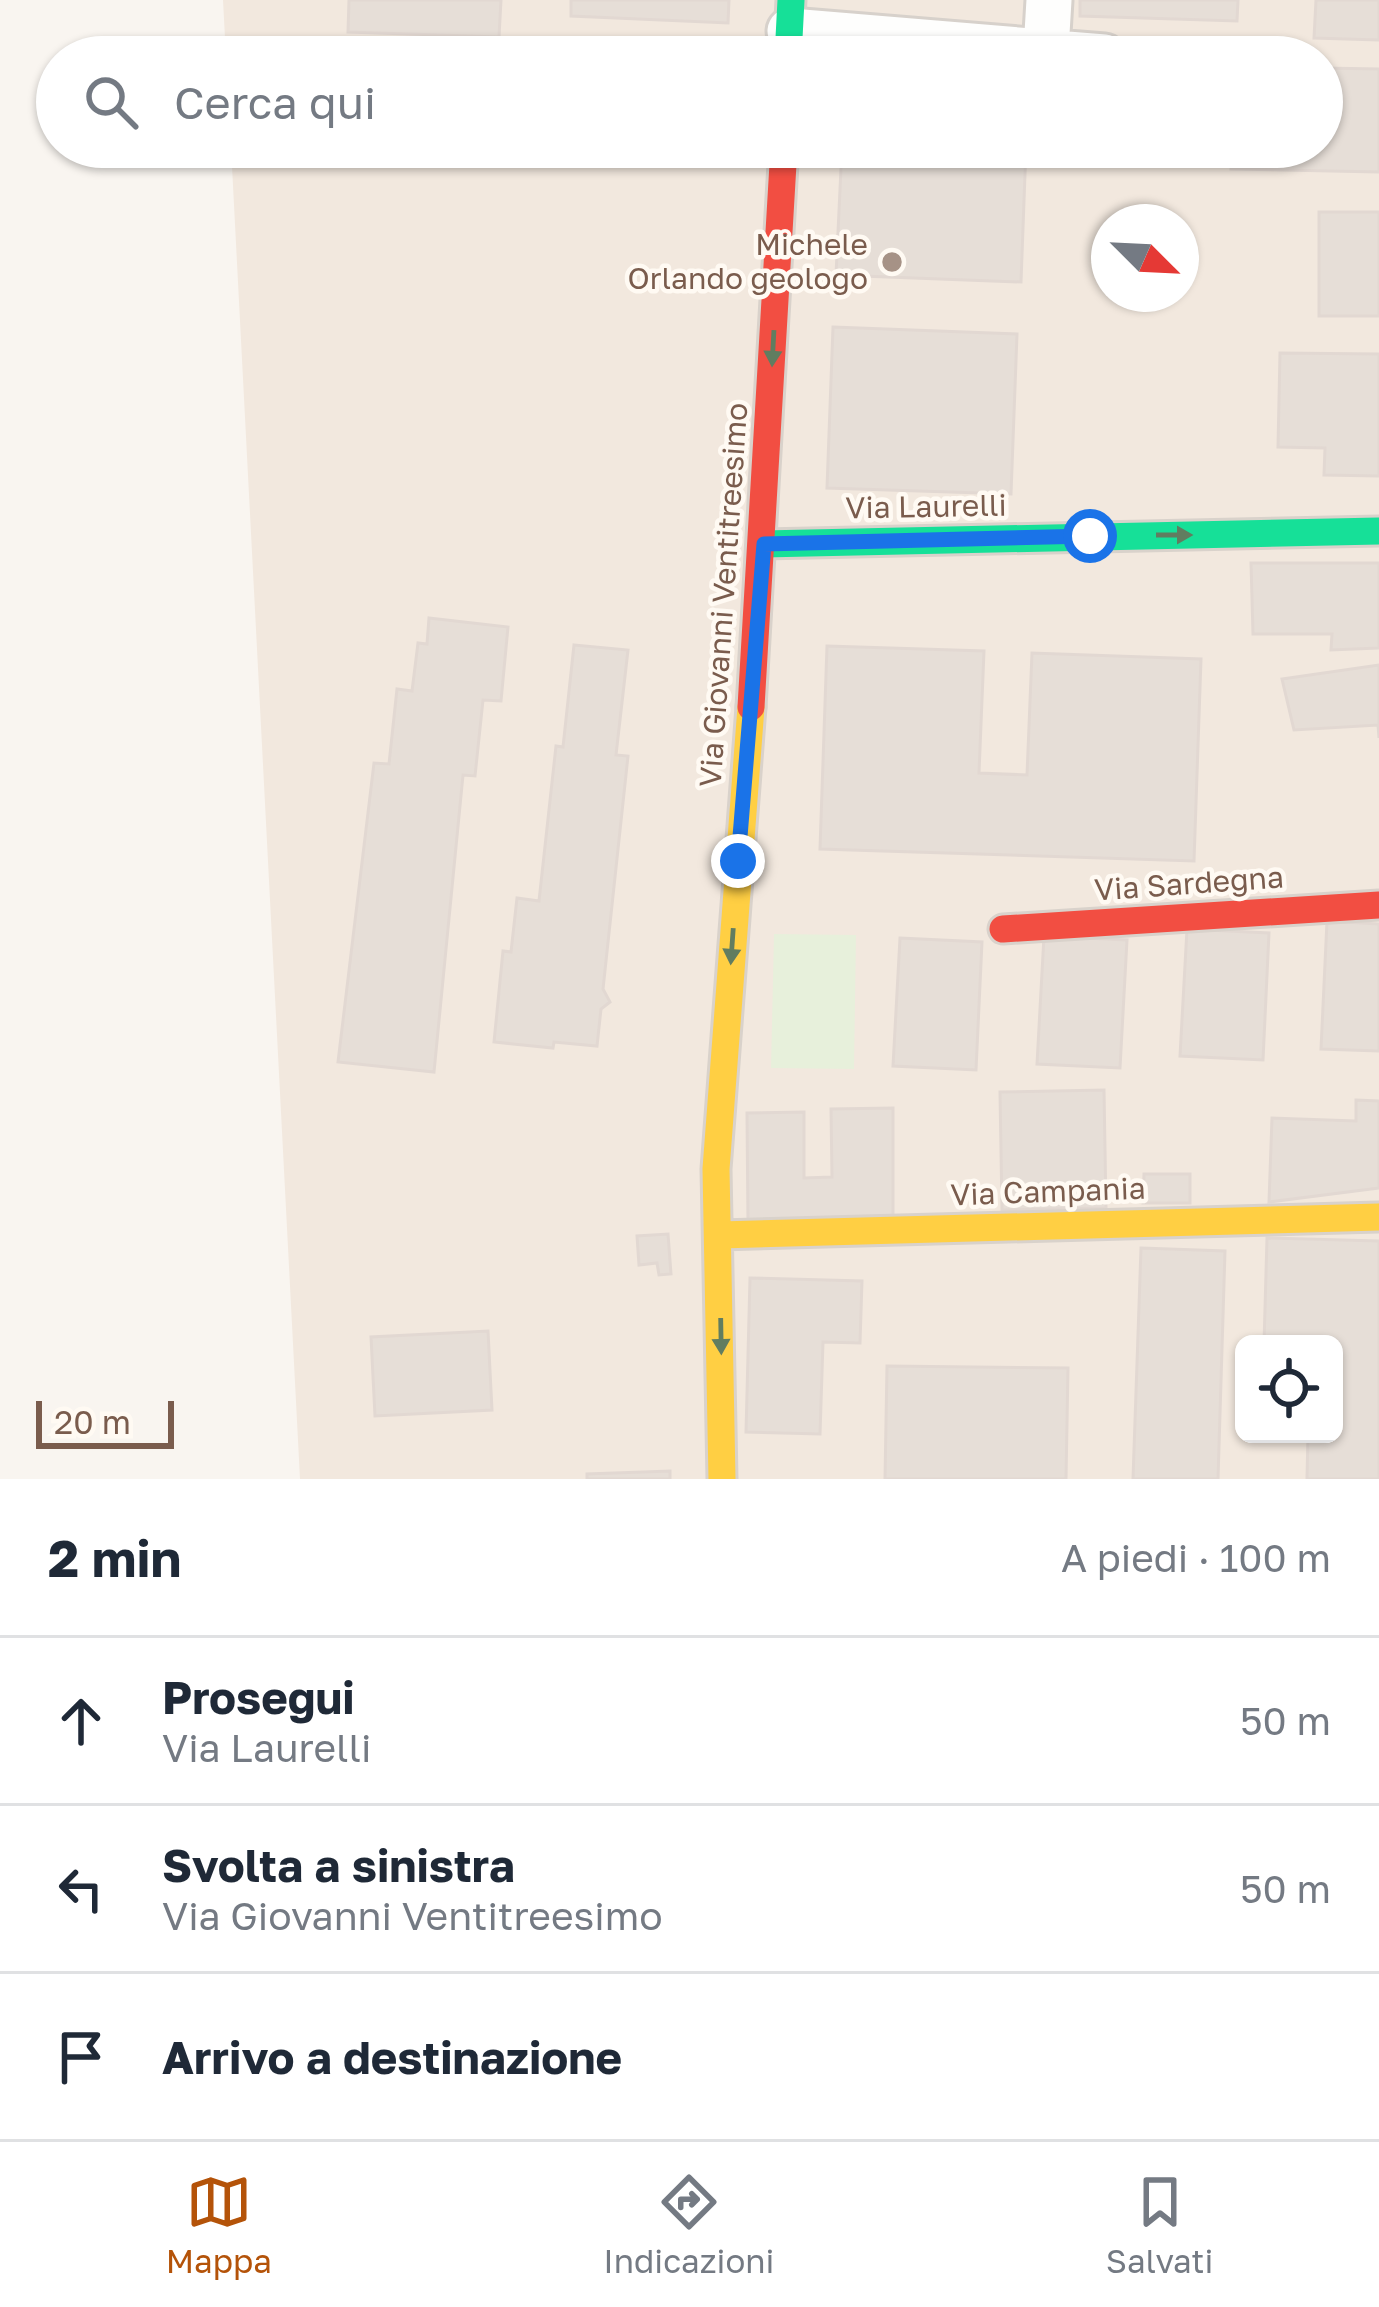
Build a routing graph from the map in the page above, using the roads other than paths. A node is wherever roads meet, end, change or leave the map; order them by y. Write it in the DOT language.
graph roads {
  1 [pos="1048,0"];
  2 [pos="790,29"];
  3 [pos="875,36"];
  4 [pos="1047,36"];
  5 [pos="783,168"];
  6 [pos="1379,530"];
  7 [pos="764,544"];
  8 [pos="1379,905"];
  9 [pos="1003,929"];
  10 [pos="1379,1217"];
  11 [pos="720,1235"];
  12 [pos="722,1479"];
  1 -- 4 [label="street"];
  2 -- 3 [label="street"];
  5 -- 7 [label="street, Via Giovanni Ventitreesimo, one-way"];
  7 -- 6 [label="street, Via Laurelli, one-way"];
  7 -- 11 [label="street, Via Giovanni Ventitreesimo, one-way"];
  8 -- 9 [label="street, Via Sardegna"];
  10 -- 11 [label="street, Via Campania"];
  11 -- 12 [label="street, Via Giovanni Ventitreesimo, one-way"];
}
